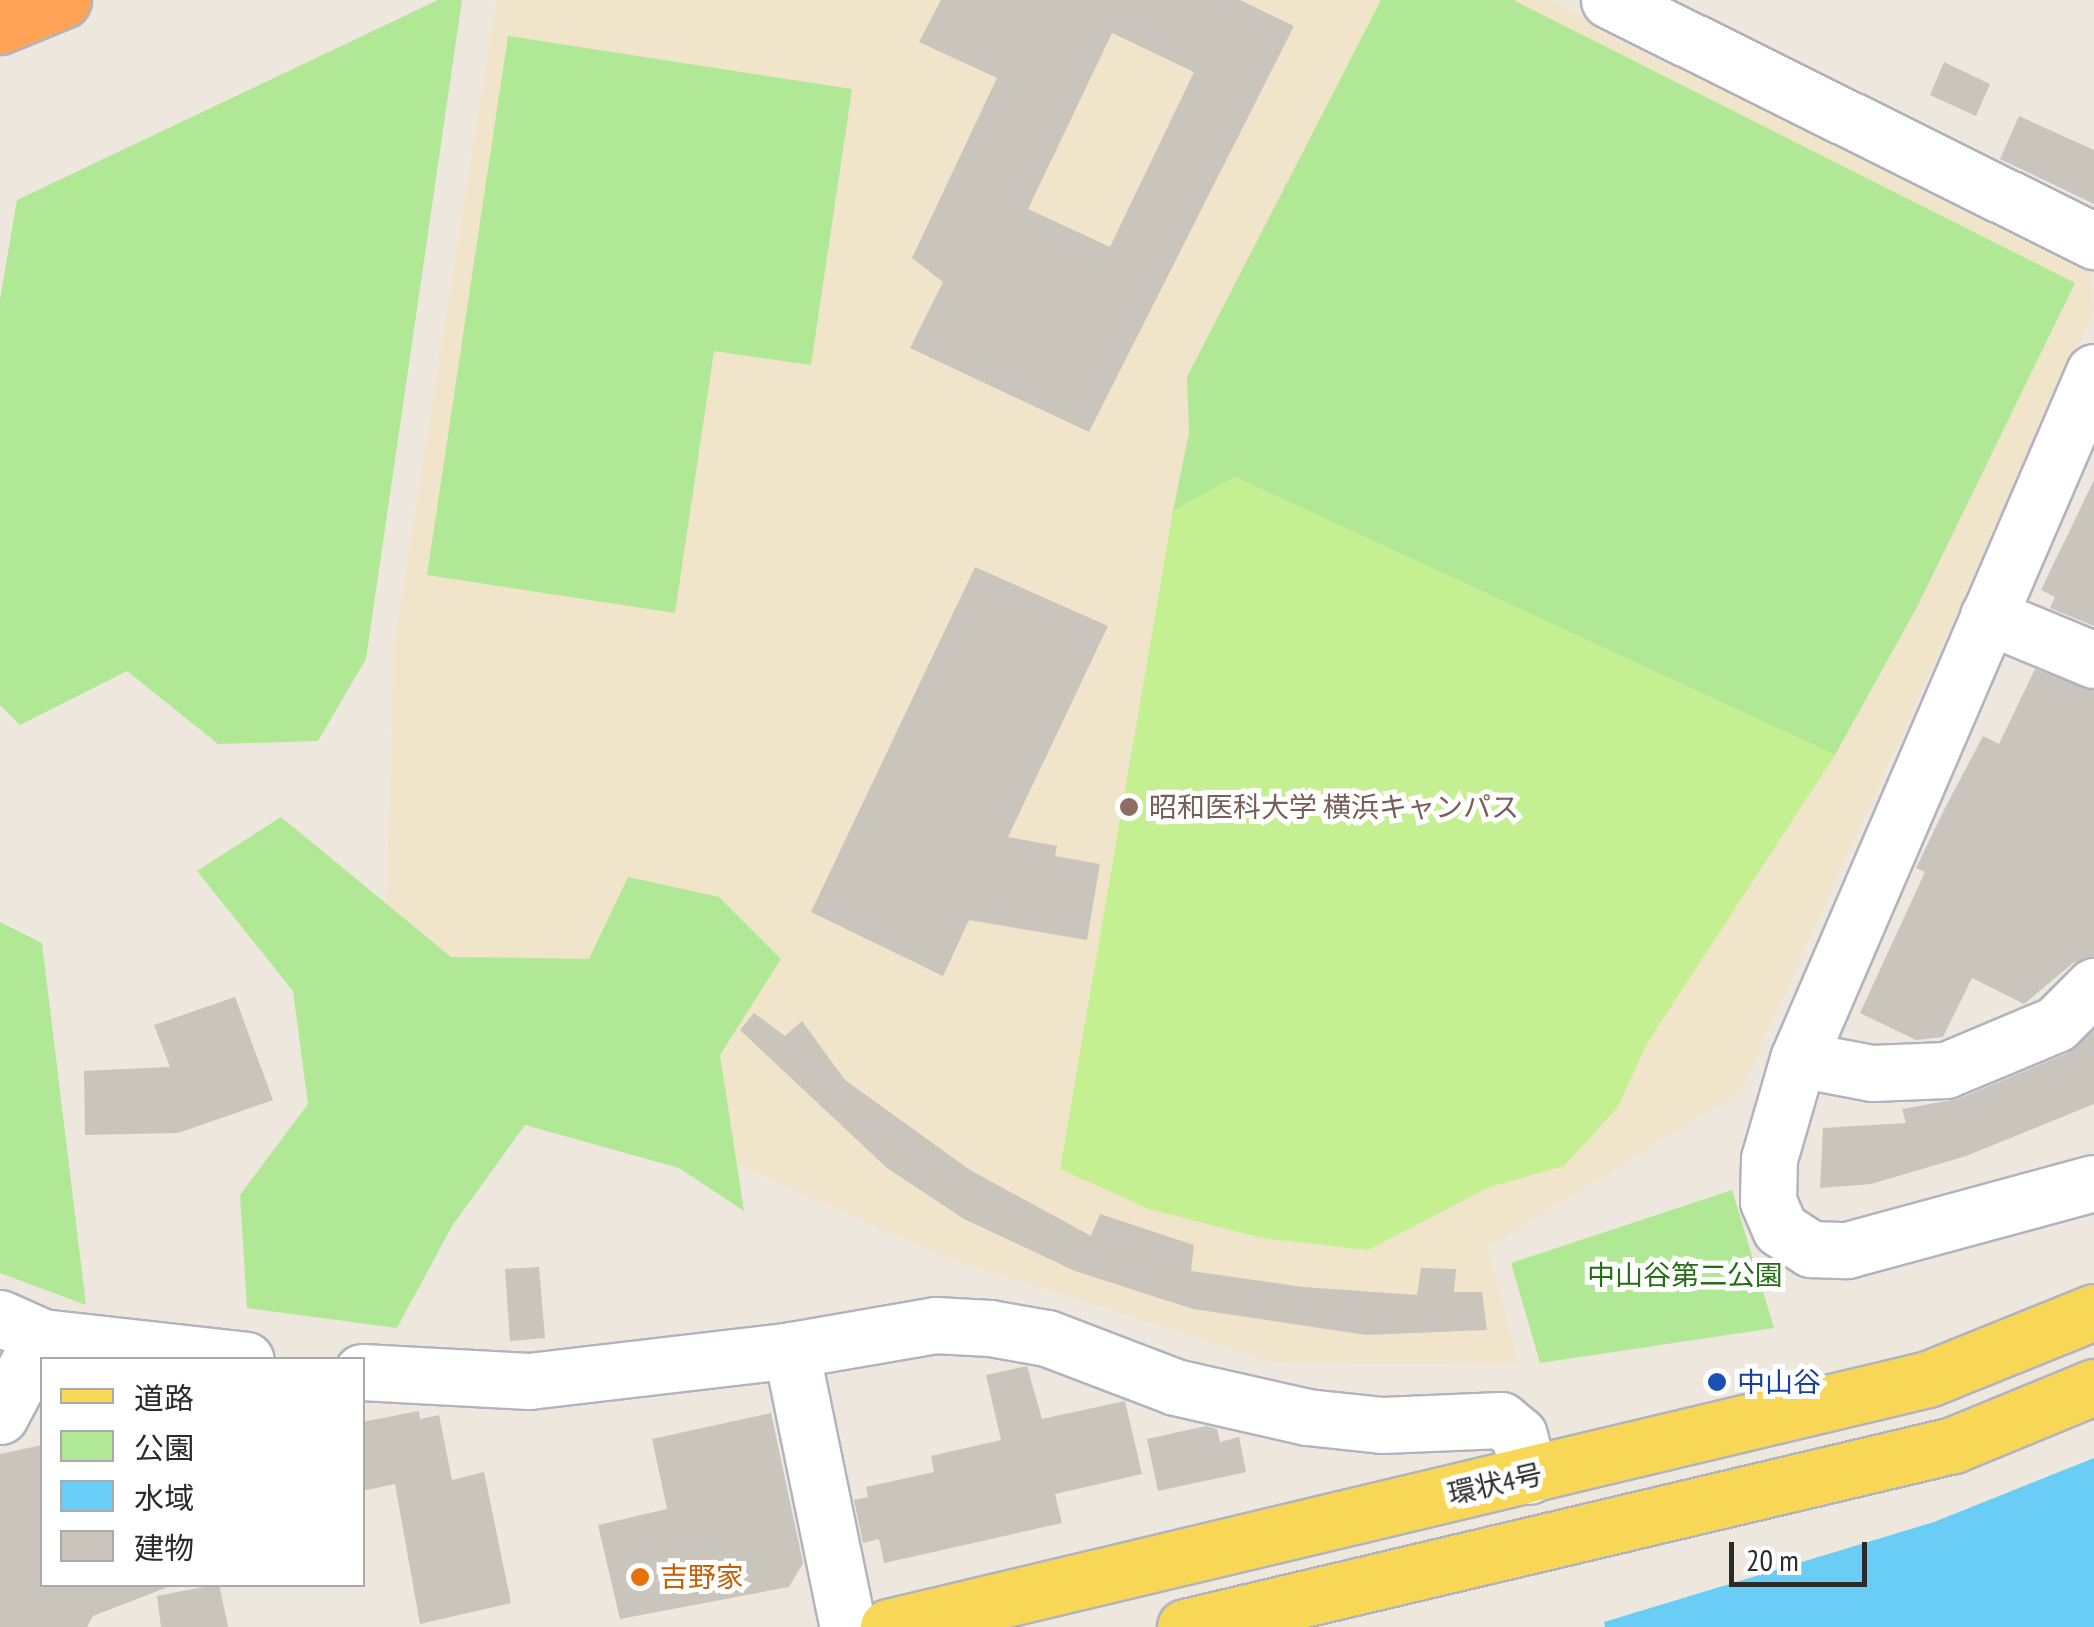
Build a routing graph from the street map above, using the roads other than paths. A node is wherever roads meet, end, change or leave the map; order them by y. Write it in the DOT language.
graph roads {
  1 [pos="63,0"];
  2 [pos="1609,0"];
  3 [pos="0,26"];
  4 [pos="2094,241"];
  5 [pos="2094,372"];
  6 [pos="1988,616"];
  7 [pos="2094,660"];
  8 [pos="2094,986"];
  9 [pos="1798,1058"];
  10 [pos="2094,1183"];
  11 [pos="2094,1312"];
  12 [pos="21,1327"];
  13 [pos="791,1350"];
  14 [pos="226,1357"];
  15 [pos="365,1372"];
  16 [pos="2094,1388"];
  17 [pos="0,1416"];
  18 [pos="1529,1476"];
  19 [pos="848,1627"];
  20 [pos="888,1627"];
  21 [pos="1185,1627"];
  1 -- 3 [label="highway"];
  2 -- 4 [label="street"];
  5 -- 6 [label="street"];
  6 -- 7 [label="street"];
  6 -- 9 [label="street"];
  8 -- 9 [label="street"];
  9 -- 10 [label="street"];
  11 -- 18 [label="main road, 環状4号"];
  12 -- 14 [label="street"];
  12 -- 17 [label="street"];
  13 -- 15 [label="street"];
  13 -- 18 [label="street"];
  13 -- 19 [label="street"];
  16 -- 21 [label="main road"];
  18 -- 20 [label="main road, 環状4号"];
}
